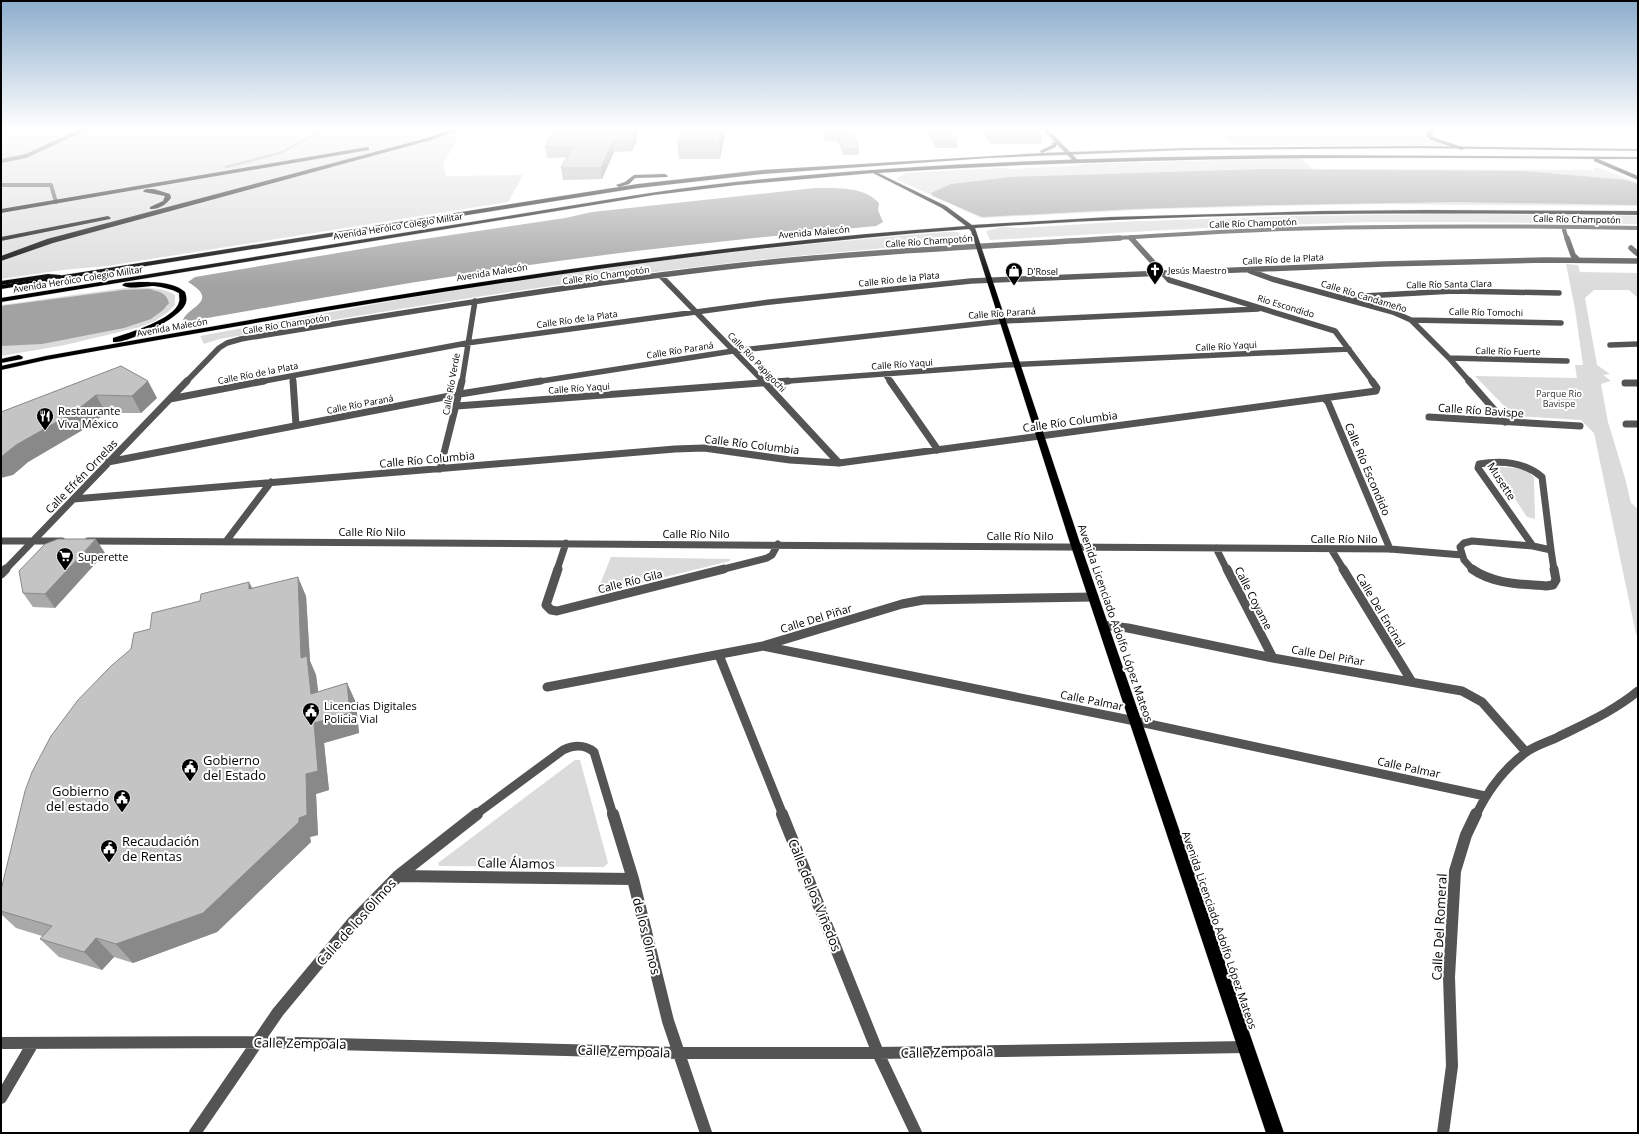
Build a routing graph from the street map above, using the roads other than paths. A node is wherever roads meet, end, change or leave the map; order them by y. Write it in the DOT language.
graph roads {
  1 [pos="181,181"];
  2 [pos="275,181"];
  3 [pos="629,181"];
  4 [pos="679,181"];
  5 [pos="765,181"];
  6 [pos="891,181"];
  7 [pos="1,185"];
  8 [pos="94,196"];
  9 [pos="555,199"];
  10 [pos="56,202"];
  11 [pos="1638,209"];
  12 [pos="165,210"];
  13 [pos="1,211"];
  14 [pos="1638,213"];
  15 [pos="137,214"];
  16 [pos="970,225"];
  17 [pos="1565,227"];
  18 [pos="1638,228"];
  19 [pos="86,231"];
  20 [pos="1130,238"];
  21 [pos="1,239"];
  22 [pos="979,245"];
  23 [pos="1638,248"];
  24 [pos="1638,254"];
  25 [pos="1,259"];
  26 [pos="1578,260"];
  27 [pos="1638,261"];
  28 [pos="1248,270"];
  29 [pos="1163,274"];
  30 [pos="661,276"];
  31 [pos="60,278"];
  32 [pos="990,279"];
  33 [pos="1,283"];
  34 [pos="1,287"];
  35 [pos="1559,293"];
  36 [pos="19,297"];
  37 [pos="1339,297"];
  38 [pos="1,300"];
  39 [pos="475,301"];
  40 [pos="1261,308"];
  41 [pos="695,312"];
  42 [pos="1004,320"];
  43 [pos="1411,320"];
  44 [pos="1561,323"];
  45 [pos="116,340"];
  46 [pos="227,343"];
  47 [pos="467,344"];
  48 [pos="1638,344"];
  49 [pos="1610,345"];
  50 [pos="1349,349"];
  51 [pos="733,351"];
  52 [pos="1448,358"];
  53 [pos="1,360"];
  54 [pos="1567,361"];
  55 [pos="1018,364"];
  56 [pos="1,368"];
  57 [pos="885,374"];
  58 [pos="293,376"];
  59 [pos="1625,383"];
  60 [pos="1638,383"];
  61 [pos="766,384"];
  62 [pos="1376,391"];
  63 [pos="460,394"];
  64 [pos="170,399"];
  65 [pos="1325,399"];
  66 [pos="457,406"];
  67 [pos="1429,417"];
  68 [pos="1505,422"];
  69 [pos="1626,424"];
  70 [pos="1638,424"];
  71 [pos="296,425"];
  72 [pos="1580,426"];
  73 [pos="1040,436"];
  74 [pos="938,450"];
  75 [pos="108,462"];
  76 [pos="839,463"];
  77 [pos="440,469"];
  78 [pos="271,482"];
  79 [pos="74,499"];
  80 [pos="227,540"];
  81 [pos="1,541"];
  82 [pos="34,541"];
  83 [pos="566,543"];
  84 [pos="778,544"];
  85 [pos="1076,546"];
  86 [pos="1532,546"];
  87 [pos="1216,548"];
  88 [pos="1331,549"];
  89 [pos="1390,549"];
  90 [pos="1551,550"];
  91 [pos="1462,555"];
  92 [pos="1,574"];
  93 [pos="1094,597"];
  94 [pos="1103,625"];
  95 [pos="763,646"];
  96 [pos="719,655"];
  97 [pos="1273,658"];
  98 [pos="1412,682"];
  99 [pos="547,687"];
  100 [pos="1638,691"];
  101 [pos="1135,721"];
  102 [pos="582,745"];
  103 [pos="1526,752"];
  104 [pos="1485,796"];
  105 [pos="398,876"];
  106 [pos="633,878"];
  107 [pos="256,1042"];
  108 [pos="1,1043"];
  109 [pos="33,1043"];
  110 [pos="1246,1047"];
  111 [pos="679,1053"];
  112 [pos="878,1053"];
  113 [pos="1,1098"];
  114 [pos="195,1133"];
  115 [pos="706,1133"];
  116 [pos="916,1133"];
  117 [pos="1275,1133"];
  118 [pos="1444,1133"];
  1 -- 8 [label="highway"];
  2 -- 12 [label="highway"];
  3 -- 9 [label="main road"];
  4 -- 9 [label="main road, Avenida Heróico Colegio Militar"];
  5 -- 36 [label="main road, Avenida Heróico Colegio Militar"];
  6 -- 16 [label="main road"];
  7 -- 10 [label="street"];
  8 -- 10 [label="highway"];
  8 -- 15 [label="highway"];
  9 -- 31 [label="main road, Avenida Heróico Colegio Militar"];
  10 -- 13 [label="highway"];
  11 -- 16 [label="main road, Avenida Malecón"];
  12 -- 15 [label="highway"];
  12 -- 19 [label="highway"];
  14 -- 16 [label="main road, Avenida Malecón"];
  15 -- 19 [label="highway"];
  15 -- 21 [label="highway"];
  16 -- 22 [label="main road, Avenida Licenciado Adolfo López Mateos"];
  16 -- 45 [label="main road, Avenida Malecón"];
  16 -- 56 [label="main road, Avenida Malecón"];
  17 -- 18 [label="street, Calle Río Champotón"];
  17 -- 20 [label="street, Calle Río Champotón"];
  17 -- 26 [label="street"];
  19 -- 25 [label="highway"];
  20 -- 22 [label="street, Calle Río Champotón"];
  20 -- 29 [label="street"];
  22 -- 30 [label="street, Calle Río Champotón"];
  22 -- 32 [label="main road, Avenida Licenciado Adolfo López Mateos"];
  23 -- 24 [label="street"];
  26 -- 27 [label="street, Calle Río de la Plata"];
  26 -- 28 [label="street, Calle Río de la Plata"];
  28 -- 29 [label="street, Calle Río de la Plata"];
  28 -- 37 [label="street, Calle Río Candameño"];
  29 -- 32 [label="street, Calle Río de la Plata"];
  29 -- 40 [label="street, Rio Escondido"];
  30 -- 39 [label="street, Calle Río Champotón"];
  30 -- 41 [label="street, Calle Río Papigochi"];
  31 -- 33 [label="highway"];
  31 -- 34 [label="main road, Avenida Heróico Colegio Militar"];
  32 -- 41 [label="street, Calle Río de la Plata"];
  32 -- 42 [label="main road, Avenida Licenciado Adolfo López Mateos"];
  35 -- 37 [label="street, Calle Río Santa Clara"];
  36 -- 38 [label="main road, Avenida Heróico Colegio Militar"];
  36 -- 45 [label="main road"];
  37 -- 43 [label="street, Calle Río Candameño"];
  39 -- 46 [label="street, Calle Río Champotón"];
  39 -- 47 [label="street, Calle Río Verde"];
  40 -- 42 [label="street, Calle Río Paraná"];
  40 -- 50 [label="street, Rio Escondido"];
  41 -- 47 [label="street, Calle Río de la Plata"];
  41 -- 51 [label="street, Calle Río Papigochi"];
  42 -- 51 [label="street, Calle Río Paraná"];
  42 -- 55 [label="main road, Avenida Licenciado Adolfo López Mateos"];
  43 -- 44 [label="street, Calle Río Tomochi"];
  43 -- 52 [label="street, Calle Río Candameño"];
  45 -- 53 [label="main road, Avenida Malecón"];
  46 -- 64 [label="street, Calle Efrén Ornelas"];
  47 -- 58 [label="street, Calle Río de la Plata"];
  47 -- 63 [label="street, Calle Río Verde"];
  48 -- 49 [label="street"];
  50 -- 55 [label="street, Calle Río Yaqui"];
  50 -- 62 [label="street, Rio Escondido"];
  51 -- 61 [label="street, Calle Río Papigochi"];
  51 -- 63 [label="street, Calle Río Paraná"];
  52 -- 54 [label="street, Calle Río Fuerte"];
  52 -- 68 [label="street, Calle Río Candameño"];
  55 -- 57 [label="street, Calle Río Yaqui"];
  55 -- 73 [label="main road, Avenida Licenciado Adolfo López Mateos"];
  57 -- 61 [label="street, Calle Río Yaqui"];
  57 -- 74 [label="street"];
  58 -- 64 [label="street, Calle Río de la Plata"];
  58 -- 71 [label="street"];
  59 -- 60 [label="street"];
  61 -- 66 [label="street, Calle Río Yaqui"];
  61 -- 76 [label="street, Calle Río Papigochi"];
  62 -- 65 [label="street, Calle Río Columbia"];
  63 -- 66 [label="street, Calle Río Verde"];
  63 -- 71 [label="street, Calle Río Paraná"];
  64 -- 75 [label="street, Calle Efrén Ornelas"];
  65 -- 73 [label="street, Calle Río Columbia"];
  65 -- 89 [label="street, Calle Río Escondido"];
  66 -- 77 [label="street, Calle Río Verde"];
  67 -- 68 [label="street, Calle Río Bavispe"];
  68 -- 72 [label="street, Calle Río Bavispe"];
  69 -- 70 [label="street"];
  71 -- 75 [label="street, Calle Río Paraná"];
  73 -- 74 [label="street, Calle Río Columbia"];
  73 -- 85 [label="main road, Avenida Licenciado Adolfo López Mateos"];
  74 -- 76 [label="street, Calle Río Columbia"];
  75 -- 79 [label="street, Calle Efrén Ornelas"];
  76 -- 77 [label="street, Calle Río Columbia"];
  77 -- 78 [label="street, Calle Río Columbia"];
  78 -- 79 [label="street, Calle Río Columbia"];
  78 -- 80 [label="street"];
  79 -- 82 [label="street, Calle Efrén Ornelas"];
  80 -- 82 [label="street, Calle Río Nilo"];
  80 -- 83 [label="street, Calle Río Nilo"];
  81 -- 82 [label="street, Calle Río Nilo"];
  82 -- 92 [label="street, Calle Efrén Ornelas"];
  83 -- 84 [label="street, Calle Río Nilo"];
  83 -- 84 [label="street, Calle Río Gila"];
  84 -- 85 [label="street, Calle Río Nilo"];
  85 -- 87 [label="street, Calle Río Nilo"];
  85 -- 93 [label="main road, Avenida Licenciado Adolfo López Mateos"];
  86 -- 90 [label="street"];
  86 -- 90 [label="street, Musette"];
  86 -- 91 [label="street"];
  87 -- 88 [label="street, Calle Río Nilo"];
  87 -- 97 [label="street, Calle Coyame"];
  88 -- 89 [label="street, Calle Río Nilo"];
  88 -- 98 [label="street, Calle Del Encinal"];
  89 -- 91 [label="street"];
  90 -- 91 [label="street, Musette"];
  93 -- 94 [label="main road, Avenida Licenciado Adolfo López Mateos"];
  93 -- 95 [label="street, Calle Del Piñar"];
  94 -- 97 [label="street, Calle Del Piñar"];
  94 -- 101 [label="main road, Avenida Licenciado Adolfo López Mateos"];
  95 -- 96 [label="street, Calle Del Piñar"];
  95 -- 101 [label="street, Calle Palmar"];
  96 -- 99 [label="street, Calle Del Piñar"];
  96 -- 112 [label="street, Calle de los Viñedos"];
  97 -- 98 [label="street, Calle Del Piñar"];
  98 -- 103 [label="street, Calle Del Piñar"];
  100 -- 103 [label="street, Calle Del Romeral"];
  101 -- 104 [label="street, Calle Palmar"];
  101 -- 110 [label="main road, Avenida Licenciado Adolfo López Mateos"];
  102 -- 105 [label="street, Calle de los Olmos"];
  102 -- 106 [label="street, de los Olmos"];
  103 -- 104 [label="street, Calle Del Romeral"];
  104 -- 118 [label="street, Calle Del Romeral"];
  105 -- 106 [label="street, Calle Álamos"];
  105 -- 107 [label="street, Calle de los Olmos"];
  106 -- 111 [label="street, de los Olmos"];
  107 -- 109 [label="street, Calle Zempoala"];
  107 -- 111 [label="street, Calle Zempoala"];
  107 -- 114 [label="street, Calle de los Olmos"];
  108 -- 109 [label="street, Calle Zempoala"];
  109 -- 113 [label="street"];
  110 -- 112 [label="street, Calle Zempoala"];
  110 -- 117 [label="main road, Avenida Licenciado Adolfo López Mateos"];
  111 -- 112 [label="street, Calle Zempoala"];
  111 -- 115 [label="street, de los Olmos"];
  112 -- 116 [label="street, Calle de los Viñedos"];
}
